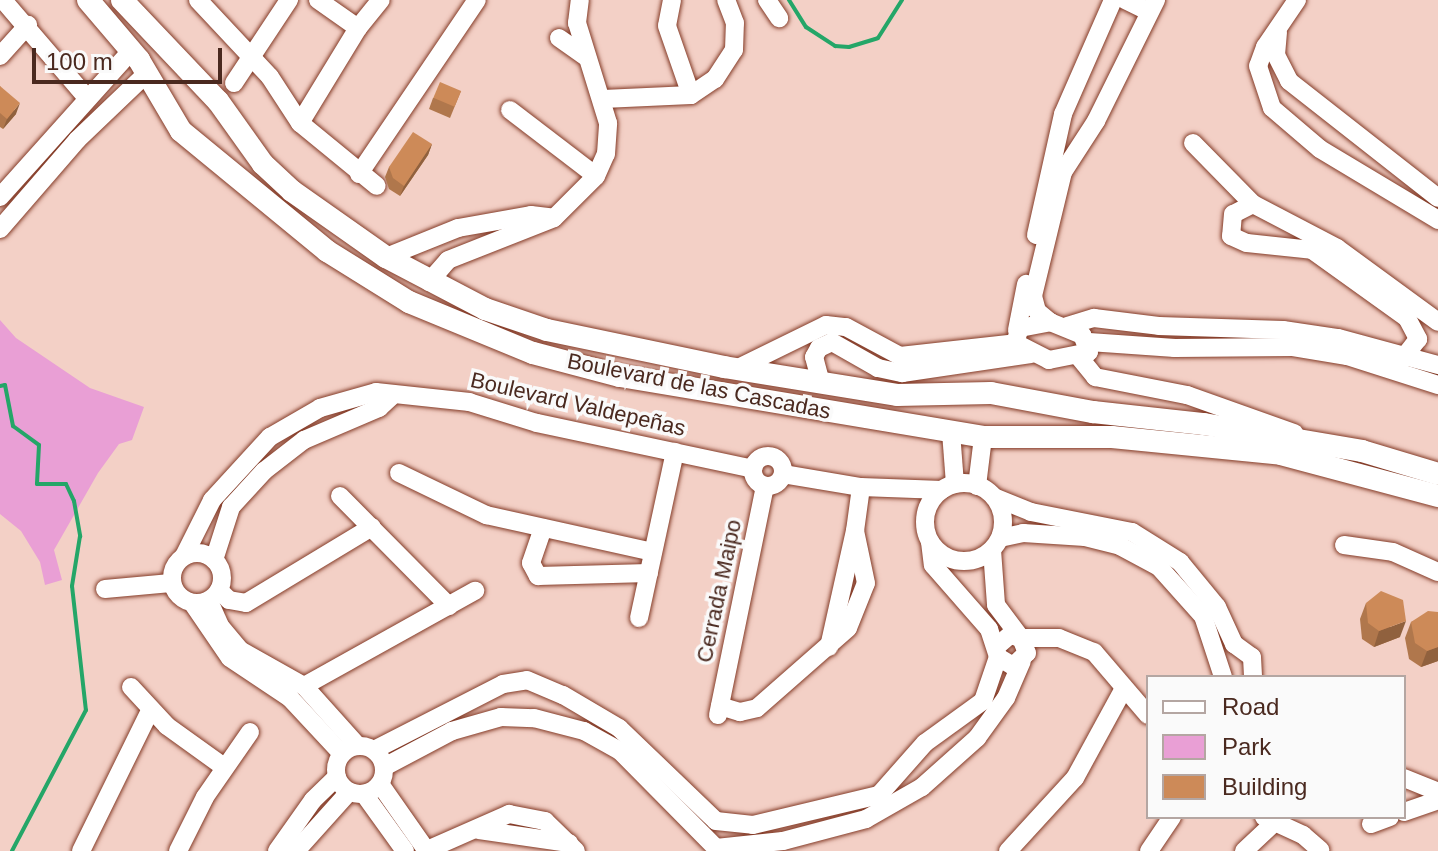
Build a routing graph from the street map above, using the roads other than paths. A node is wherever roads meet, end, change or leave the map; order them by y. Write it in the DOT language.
graph roads {
  1 [pos="3,0"];
  2 [pos="88,0"];
  3 [pos="122,0"];
  4 [pos="198,0"];
  5 [pos="289,0"];
  6 [pos="318,0"];
  7 [pos="381,0"];
  8 [pos="580,0"];
  9 [pos="672,0"];
  10 [pos="726,0"];
  11 [pos="767,0"];
  12 [pos="1113,0"];
  13 [pos="1125,0"];
  14 [pos="1297,0"];
  15 [pos="486,1"];
  16 [pos="1152,6"];
  17 [pos="779,18"];
  18 [pos="1102,19"];
  19 [pos="28,25"];
  20 [pos="358,28"];
  21 [pos="1279,29"];
  22 [pos="1134,36"];
  23 [pos="559,38"];
  24 [pos="131,51"];
  25 [pos="0,56"];
  26 [pos="252,56"];
  27 [pos="585,56"];
  28 [pos="147,73"];
  29 [pos="1289,81"];
  30 [pos="196,83"];
  31 [pos="234,83"];
  32 [pos="691,95"];
  33 [pos="87,98"];
  34 [pos="603,99"];
  35 [pos="1267,101"];
  36 [pos="169,109"];
  37 [pos="510,110"];
  38 [pos="1061,121"];
  39 [pos="300,123"];
  40 [pos="63,125"];
  41 [pos="237,127"];
  42 [pos="1089,131"];
  43 [pos="77,140"];
  44 [pos="1365,141"];
  45 [pos="1193,143"];
  46 [pos="201,150"];
  47 [pos="1350,165"];
  48 [pos="359,174"];
  49 [pos="596,176"];
  50 [pos="377,186"];
  51 [pos="0,197"];
  52 [pos="1438,198"];
  53 [pos="1253,204"];
  54 [pos="554,218"];
  55 [pos="1438,220"];
  56 [pos="1294,228"];
  57 [pos="0,229"];
  58 [pos="1288,247"];
  59 [pos="386,257"];
  60 [pos="1037,257"];
  61 [pos="429,282"];
  62 [pos="1438,322"];
  63 [pos="1059,324"];
  64 [pos="1191,327"];
  65 [pos="1021,342"];
  66 [pos="1185,348"];
  67 [pos="1084,350"];
  68 [pos="1399,363"];
  69 [pos="1438,365"];
  70 [pos="736,369"];
  71 [pos="821,383"];
  72 [pos="1438,385"];
  73 [pos="957,394"];
  74 [pos="391,397"];
  75 [pos="1018,398"];
  76 [pos="294,422"];
  77 [pos="951,432"];
  78 [pos="983,437"];
  79 [pos="1015,439"];
  80 [pos="304,440"];
  81 [pos="1315,443"];
  82 [pos="675,452"];
  83 [pos="753,469"];
  84 [pos="399,473"];
  85 [pos="783,474"];
  86 [pos="1438,474"];
  87 [pos="765,486"];
  88 [pos="977,486"];
  89 [pos="861,487"];
  90 [pos="948,487"];
  91 [pos="902,491"];
  92 [pos="340,496"];
  93 [pos="1438,496"];
  94 [pos="994,497"];
  95 [pos="926,514"];
  96 [pos="372,527"];
  97 [pos="543,528"];
  98 [pos="930,542"];
  99 [pos="996,544"];
  100 [pos="1344,545"];
  101 [pos="653,552"];
  102 [pos="184,556"];
  103 [pos="214,560"];
  104 [pos="1438,572"];
  105 [pos="649,573"];
  106 [pos="171,583"];
  107 [pos="105,589"];
  108 [pos="475,591"];
  109 [pos="207,598"];
  110 [pos="449,606"];
  111 [pos="639,618"];
  112 [pos="1022,647"];
  113 [pos="997,652"];
  114 [pos="1222,675"];
  115 [pos="1253,675"];
  116 [pos="536,684"];
  117 [pos="304,686"];
  118 [pos="131,687"];
  119 [pos="1124,688"];
  120 [pos="150,711"];
  121 [pos="1146,713"];
  122 [pos="534,718"];
  123 [pos="250,732"];
  124 [pos="925,743"];
  125 [pos="358,750"];
  126 [pos="952,764"];
  127 [pos="224,767"];
  128 [pos="337,777"];
  129 [pos="1406,779"];
  130 [pos="369,784"];
  131 [pos="1438,792"];
  132 [pos="688,796"];
  133 [pos="1438,800"];
  134 [pos="674,810"];
  135 [pos="1406,811"];
  136 [pos="1171,819"];
  137 [pos="1270,819"];
  138 [pos="1385,819"];
  139 [pos="1371,824"];
  140 [pos="572,847"];
  141 [pos="756,848"];
  142 [pos="717,849"];
  143 [pos="1320,850"];
  144 [pos="81,851"];
  145 [pos="178,851"];
  146 [pos="277,851"];
  147 [pos="296,851"];
  148 [pos="405,851"];
  149 [pos="426,851"];
  150 [pos="1008,851"];
  151 [pos="1149,851"];
  152 [pos="1244,851"];
  1 -- 19 [label="street"];
  2 -- 24 [label="main road, Boulevard de las Cascadas"];
  3 -- 30 [label="main road, Boulevard de las Cascadas"];
  4 -- 26 [label="street"];
  5 -- 26 [label="street"];
  6 -- 20 [label="street"];
  7 -- 20 [label="street"];
  8 -- 27 [label="street"];
  9 -- 32 [label="street"];
  10 -- 32 [label="street"];
  11 -- 17 [label="street"];
  12 -- 18 [label="street"];
  13 -- 16 [label="street"];
  14 -- 21 [label="street"];
  15 -- 48 [label="street"];
  16 -- 22 [label="street"];
  18 -- 22 [label="street"];
  18 -- 38 [label="street"];
  19 -- 25 [label="street"];
  19 -- 33 [label="street"];
  20 -- 39 [label="street"];
  21 -- 29 [label="street"];
  21 -- 35 [label="street"];
  22 -- 42 [label="street"];
  23 -- 27 [label="street"];
  24 -- 28 [label="main road, Boulevard de las Cascadas"];
  24 -- 33 [label="street"];
  26 -- 31 [label="street"];
  26 -- 39 [label="street"];
  27 -- 34 [label="street"];
  28 -- 36 [label="main road, Boulevard de las Cascadas"];
  28 -- 43 [label="street"];
  29 -- 35 [label="street"];
  29 -- 44 [label="street"];
  30 -- 36 [label="main road"];
  30 -- 41 [label="main road, Boulevard de las Cascadas"];
  32 -- 34 [label="street"];
  33 -- 40 [label="street"];
  34 -- 49 [label="street"];
  35 -- 47 [label="street"];
  36 -- 46 [label="main road, Boulevard de las Cascadas"];
  37 -- 49 [label="street"];
  38 -- 42 [label="street"];
  38 -- 60 [label="street"];
  39 -- 48 [label="street"];
  40 -- 43 [label="street"];
  40 -- 51 [label="street"];
  41 -- 46 [label="main road"];
  41 -- 59 [label="main road, Boulevard de las Cascadas"];
  42 -- 60 [label="street"];
  43 -- 57 [label="street"];
  44 -- 47 [label="street"];
  44 -- 52 [label="street"];
  45 -- 53 [label="street"];
  46 -- 77 [label="main road, Boulevard de las Cascadas"];
  47 -- 55 [label="street"];
  48 -- 50 [label="street"];
  49 -- 54 [label="street"];
  53 -- 56 [label="street"];
  53 -- 58 [label="street"];
  54 -- 59 [label="street"];
  54 -- 61 [label="street"];
  56 -- 58 [label="street"];
  56 -- 62 [label="street"];
  58 -- 68 [label="street"];
  59 -- 61 [label="main road, Boulevard de las Cascadas"];
  60 -- 63 [label="street"];
  60 -- 65 [label="street"];
  61 -- 70 [label="main road, Boulevard de las Cascadas"];
  63 -- 64 [label="street"];
  63 -- 65 [label="street"];
  63 -- 67 [label="street"];
  64 -- 66 [label="street"];
  64 -- 68 [label="street"];
  65 -- 67 [label="street"];
  65 -- 70 [label="street"];
  65 -- 71 [label="street"];
  66 -- 67 [label="street"];
  66 -- 68 [label="street"];
  67 -- 81 [label="street"];
  68 -- 69 [label="street"];
  68 -- 72 [label="street"];
  70 -- 71 [label="main road, Boulevard de las Cascadas"];
  71 -- 73 [label="main road, Boulevard de las Cascadas"];
  73 -- 75 [label="main road, Boulevard de las Cascadas"];
  73 -- 77 [label="main road"];
  74 -- 76 [label="street, Boulevard Valdepeñas"];
  74 -- 80 [label="street"];
  74 -- 82 [label="street, Boulevard Valdepeñas"];
  75 -- 79 [label="main road"];
  75 -- 81 [label="main road, Boulevard de las Cascadas"];
  76 -- 80 [label="street"];
  76 -- 102 [label="street, Boulevard Valdepeñas"];
  77 -- 78 [label="main road, Boulevard de las Cascadas"];
  77 -- 90 [label="street"];
  78 -- 79 [label="main road, Boulevard de las Cascadas"];
  78 -- 88 [label="street"];
  79 -- 93 [label="main road, Boulevard de las Cascadas"];
  80 -- 103 [label="street"];
  81 -- 86 [label="main road, Boulevard de las Cascadas"];
  82 -- 83 [label="street, Boulevard Valdepeñas"];
  82 -- 101 [label="street"];
  83 -- 85 [label="street"];
  83 -- 87 [label="street"];
  84 -- 97 [label="street"];
  85 -- 87 [label="street"];
  85 -- 89 [label="street"];
  87 -- 89 [label="street, Cerrada Maipo"];
  88 -- 90 [label="street"];
  88 -- 94 [label="street"];
  89 -- 91 [label="street"];
  90 -- 91 [label="street"];
  90 -- 95 [label="street"];
  91 -- 95 [label="street"];
  92 -- 96 [label="street"];
  94 -- 99 [label="street"];
  94 -- 115 [label="street"];
  95 -- 98 [label="street"];
  96 -- 109 [label="street"];
  96 -- 110 [label="street"];
  97 -- 101 [label="street"];
  97 -- 105 [label="street"];
  98 -- 99 [label="street"];
  98 -- 113 [label="street"];
  99 -- 112 [label="street"];
  99 -- 114 [label="street"];
  100 -- 104 [label="street"];
  101 -- 105 [label="street"];
  102 -- 103 [label="street"];
  102 -- 106 [label="street"];
  103 -- 109 [label="street"];
  105 -- 111 [label="street"];
  106 -- 107 [label="street"];
  106 -- 109 [label="street"];
  108 -- 110 [label="street"];
  109 -- 117 [label="street"];
  109 -- 125 [label="street"];
  110 -- 117 [label="street"];
  112 -- 113 [label="street"];
  112 -- 119 [label="street"];
  112 -- 126 [label="street"];
  113 -- 124 [label="street"];
  116 -- 122 [label="street"];
  116 -- 125 [label="street"];
  116 -- 132 [label="street"];
  117 -- 125 [label="street"];
  118 -- 120 [label="street"];
  119 -- 121 [label="street"];
  119 -- 150 [label="street"];
  120 -- 127 [label="street"];
  120 -- 144 [label="street"];
  122 -- 130 [label="street"];
  122 -- 134 [label="street"];
  123 -- 127 [label="street"];
  124 -- 126 [label="street"];
  124 -- 132 [label="street"];
  125 -- 128 [label="street"];
  125 -- 130 [label="street"];
  126 -- 141 [label="street"];
  127 -- 145 [label="street"];
  128 -- 130 [label="street"];
  128 -- 146 [label="street"];
  129 -- 131 [label="street"];
  130 -- 147 [label="street"];
  130 -- 148 [label="street"];
  130 -- 149 [label="street"];
  132 -- 134 [label="street"];
  133 -- 135 [label="street"];
  134 -- 142 [label="street"];
  136 -- 151 [label="street"];
  137 -- 143 [label="street"];
  137 -- 152 [label="street"];
  138 -- 139 [label="street"];
  140 -- 149 [label="street"];
  141 -- 142 [label="street"];
}
